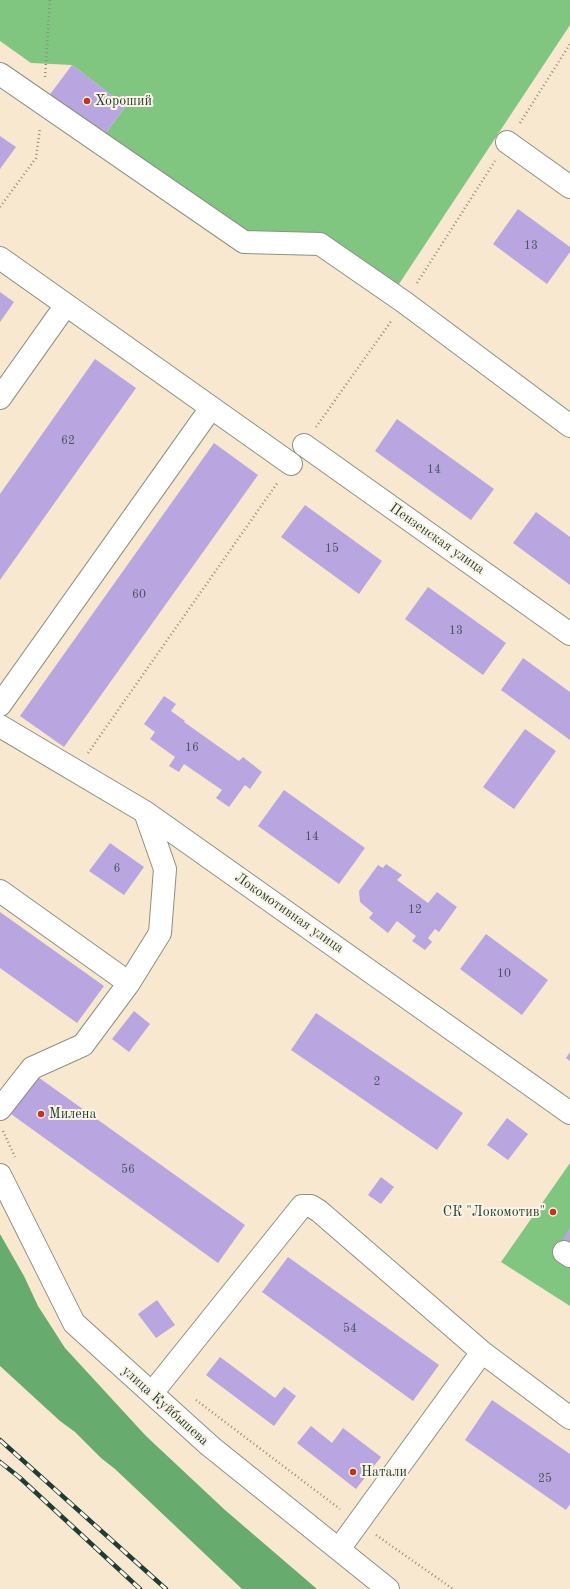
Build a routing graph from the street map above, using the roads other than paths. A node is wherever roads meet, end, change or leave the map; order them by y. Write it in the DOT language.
graph roads {
  1 [pos="0,74"];
  2 [pos="508,142"];
  3 [pos="570,187"];
  4 [pos="0,258"];
  5 [pos="66,305"];
  6 [pos="0,398"];
  7 [pos="211,408"];
  8 [pos="570,426"];
  9 [pos="304,445"];
  10 [pos="291,464"];
  11 [pos="570,634"];
  12 [pos="0,705"];
  13 [pos="0,726"];
  14 [pos="145,812"];
  15 [pos="0,891"];
  16 [pos="130,983"];
  17 [pos="0,1109"];
  18 [pos="570,1113"];
  19 [pos="0,1175"];
  20 [pos="482,1352"];
  21 [pos="152,1394"];
  22 [pos="570,1418"];
  23 [pos="339,1549"];
  24 [pos="388,1589"];
  1 -- 8 [label="street"];
  2 -- 3 [label="street"];
  4 -- 5 [label="street"];
  5 -- 6 [label="street"];
  5 -- 7 [label="street"];
  7 -- 10 [label="street"];
  7 -- 12 [label="street"];
  9 -- 11 [label="street, Пензенская улица"];
  13 -- 14 [label="street, Локомотивная улица"];
  14 -- 16 [label="street"];
  14 -- 18 [label="street, Локомотивная улица"];
  15 -- 16 [label="street"];
  16 -- 17 [label="street"];
  19 -- 21 [label="street, улица Куйбышева"];
  20 -- 21 [label="street"];
  20 -- 22 [label="street"];
  20 -- 23 [label="street"];
  21 -- 23 [label="street, улица Куйбышева"];
  23 -- 24 [label="street, улица Куйбышева"];
}
